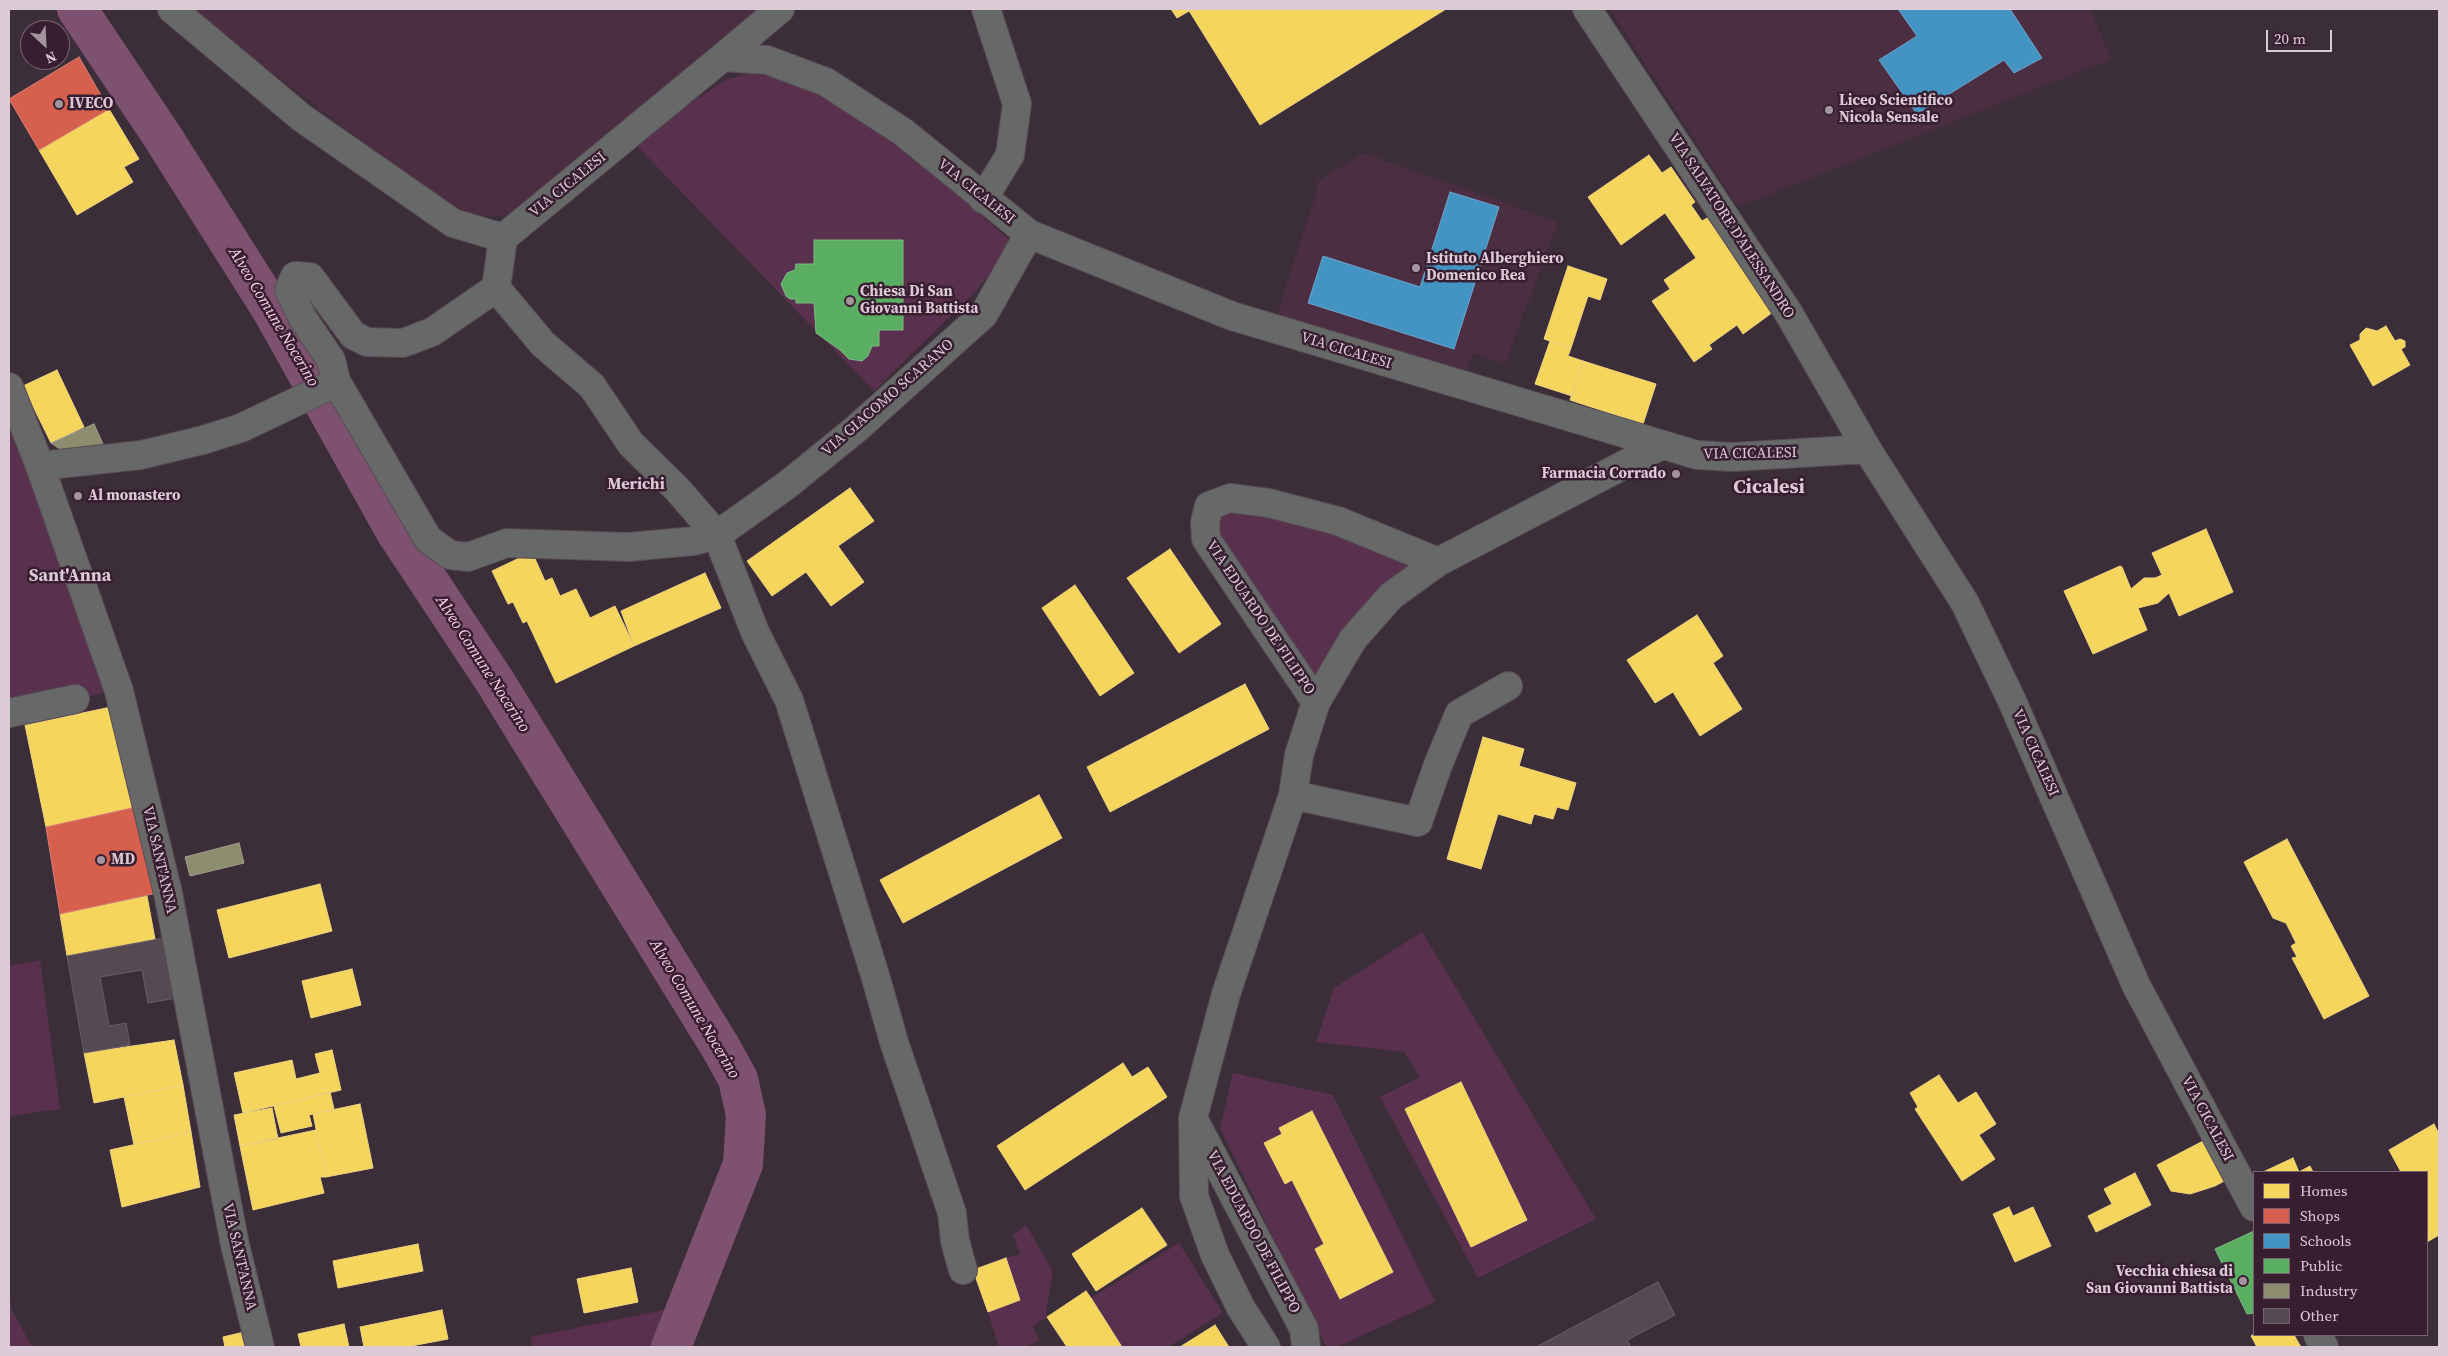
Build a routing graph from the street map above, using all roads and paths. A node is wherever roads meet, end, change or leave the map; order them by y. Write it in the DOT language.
graph roads {
  1 [pos="172,9"];
  2 [pos="986,9"];
  3 [pos="1587,9"];
  4 [pos="773,14"];
  5 [pos="723,57"];
  6 [pos="781,64"];
  7 [pos="983,199"];
  8 [pos="1029,234"];
  9 [pos="503,238"];
  10 [pos="496,288"];
  11 [pos="332,384"];
  12 [pos="9,387"];
  13 [pos="1660,446"];
  14 [pos="1867,449"];
  15 [pos="40,466"];
  16 [pos="717,535"];
  17 [pos="1438,562"];
  18 [pos="1508,686"];
  19 [pos="76,700"];
  20 [pos="1316,702"];
  21 [pos="9,713"];
  22 [pos="1293,795"];
  23 [pos="1193,1118"];
  24 [pos="2253,1205"];
  25 [pos="963,1270"];
  26 [pos="260,1347"];
  27 [pos="1266,1347"];
  28 [pos="1306,1347"];
  1 -- 9 [label="street"];
  2 -- 7 [label="street"];
  3 -- 14 [label="street, VIA SALVATORE D'ALESSANDRO"];
  4 -- 5 [label="street"];
  4 -- 6 [label="street"];
  5 -- 6 [label="street, VIA CICALESI"];
  5 -- 9 [label="street, VIA CICALESI"];
  6 -- 7 [label="street, VIA CICALESI"];
  7 -- 8 [label="street, VIA CICALESI"];
  8 -- 13 [label="street, VIA CICALESI"];
  8 -- 16 [label="street, VIA GIACOMO SCARANO"];
  9 -- 10 [label="street"];
  10 -- 11 [label="street, VIA GIACOMO SCARANO"];
  10 -- 16 [label="street"];
  11 -- 15 [label="street"];
  11 -- 16 [label="street, VIA GIACOMO SCARANO"];
  12 -- 15 [label="main road, VIA SANT'ANNA"];
  13 -- 14 [label="street, VIA CICALESI"];
  13 -- 17 [label="street, VIA EDUARDO DE FILIPPO"];
  14 -- 24 [label="street, VIA CICALESI"];
  15 -- 26 [label="main road, VIA SANT'ANNA"];
  16 -- 25 [label="street"];
  17 -- 20 [label="street, VIA EDUARDO DE FILIPPO"];
  17 -- 20 [label="street, VIA EDUARDO DE FILIPPO"];
  18 -- 22 [label="street"];
  19 -- 21 [label="street"];
  20 -- 22 [label="street, VIA EDUARDO DE FILIPPO"];
  22 -- 23 [label="street, VIA EDUARDO DE FILIPPO"];
  23 -- 27 [label="street, VIA EDUARDO DE FILIPPO"];
  23 -- 28 [label="street, VIA EDUARDO DE FILIPPO"];
}
